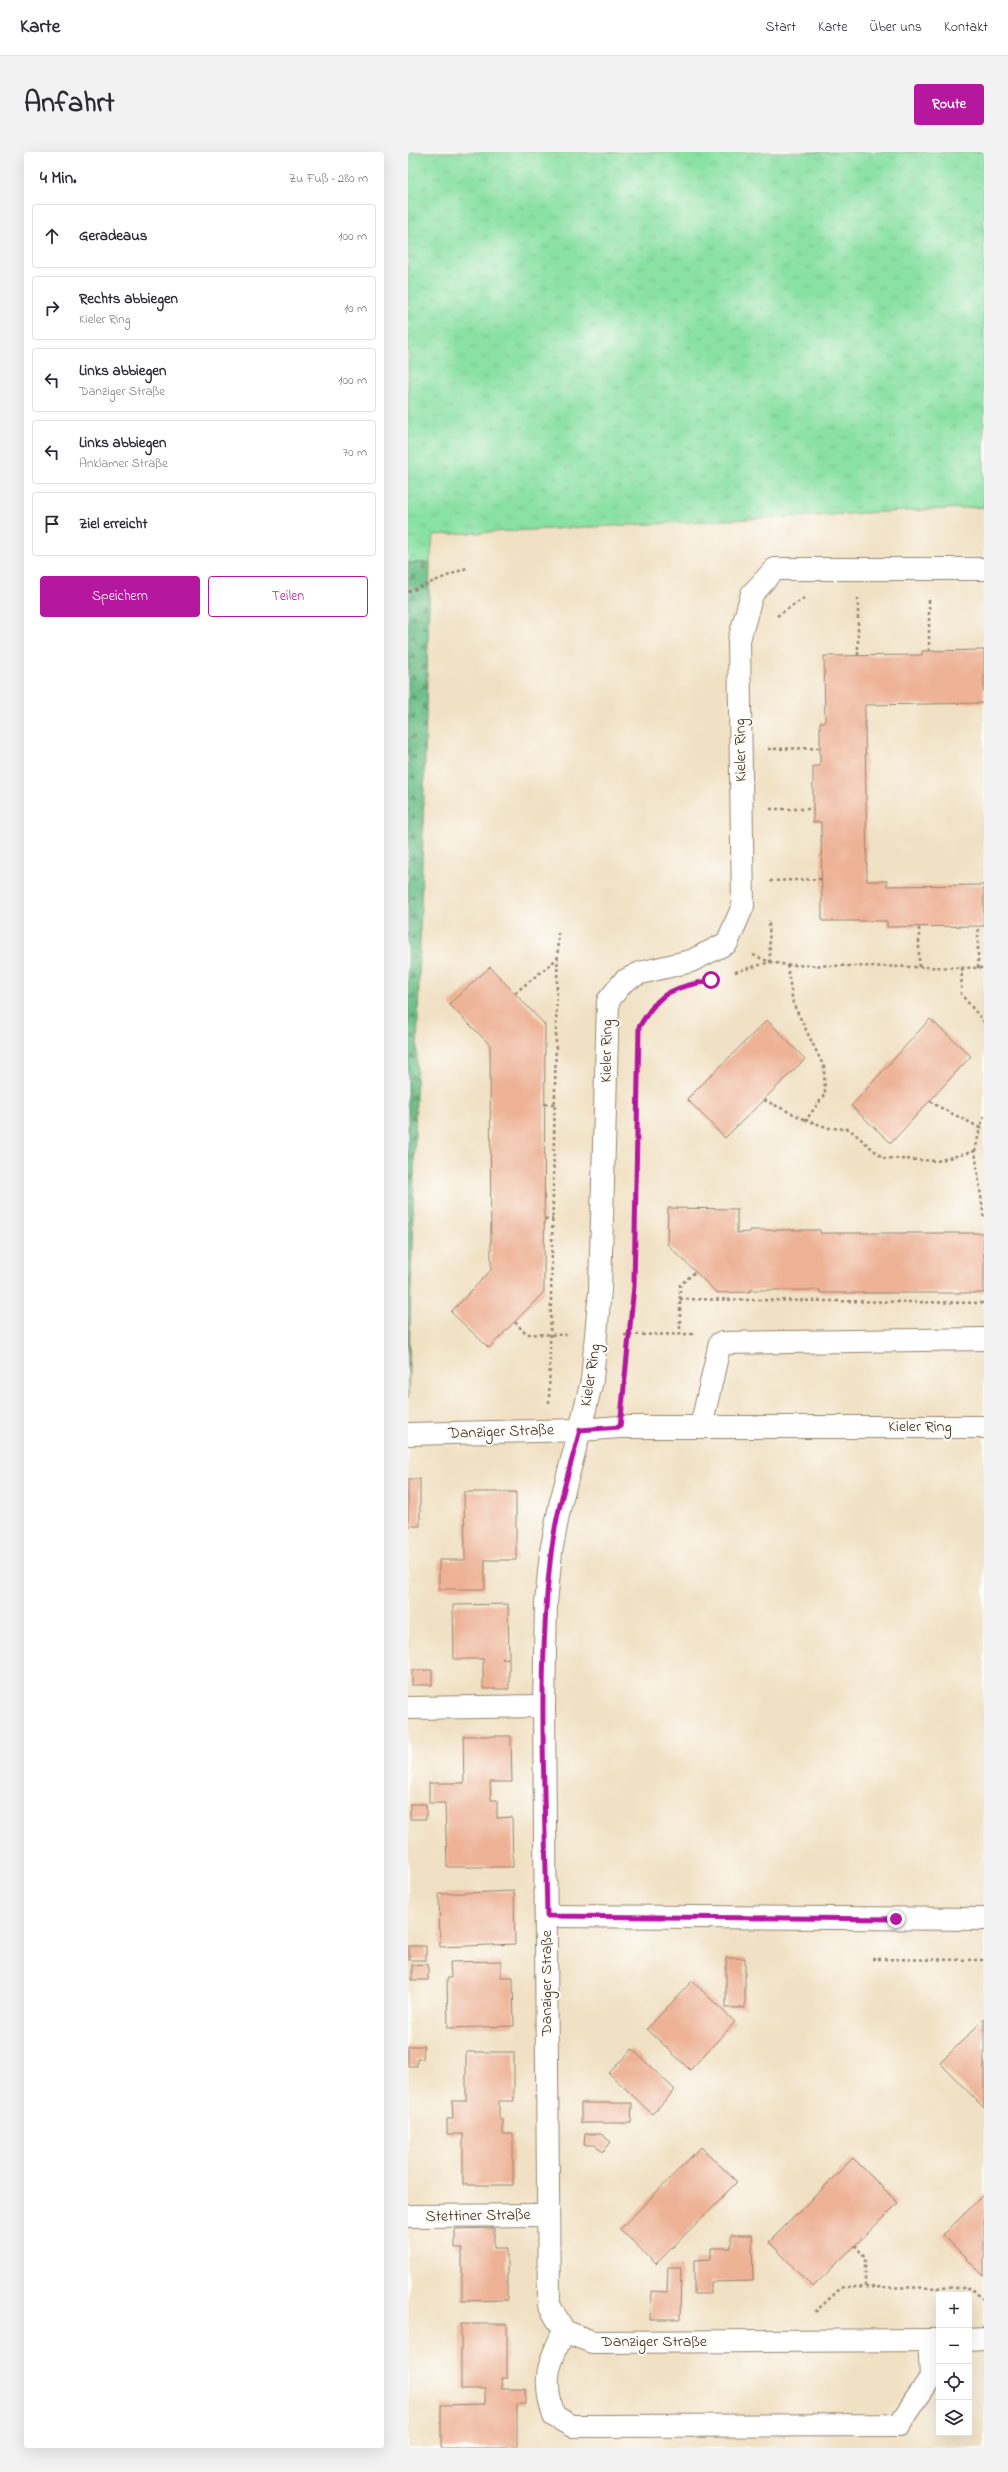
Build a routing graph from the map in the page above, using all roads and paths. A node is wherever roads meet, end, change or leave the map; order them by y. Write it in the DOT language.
graph roads {
  1 [pos="469,567"];
  2 [pos="984,569"];
  3 [pos="408,592"];
  4 [pos="812,598"];
  5 [pos="850,598"];
  6 [pos="858,598"];
  7 [pos="866,598"];
  8 [pos="922,598"];
  9 [pos="929,598"];
  10 [pos="937,598"];
  11 [pos="776,620"];
  12 [pos="929,651"];
  13 [pos="858,656"];
  14 [pos="768,742"];
  15 [pos="820,748"];
  16 [pos="768,750"];
  17 [pos="768,757"];
  18 [pos="769,802"];
  19 [pos="769,809"];
  20 [pos="813,809"];
  21 [pos="769,816"];
  22 [pos="769,874"];
  23 [pos="821,879"];
  24 [pos="769,881"];
  25 [pos="769,889"];
  26 [pos="770,918"];
  27 [pos="978,926"];
  28 [pos="919,927"];
  29 [pos="558,932"];
  30 [pos="727,943"];
  31 [pos="558,958"];
  32 [pos="770,962"];
  33 [pos="787,965"];
  34 [pos="919,967"];
  35 [pos="962,968"];
  36 [pos="978,968"];
  37 [pos="984,968"];
  38 [pos="733,973"];
  39 [pos="515,993"];
  40 [pos="664,996"];
  41 [pos="984,1022"];
  42 [pos="764,1100"];
  43 [pos="930,1101"];
  44 [pos="545,1104"];
  45 [pos="555,1104"];
  46 [pos="984,1116"];
  47 [pos="806,1120"];
  48 [pos="980,1128"];
  49 [pos="984,1129"];
  50 [pos="975,1151"];
  51 [pos="545,1219"];
  52 [pos="553,1219"];
  53 [pos="984,1219"];
  54 [pos="695,1272"];
  55 [pos="680,1299"];
  56 [pos="984,1303"];
  57 [pos="680,1335"];
  58 [pos="984,1339"];
  59 [pos="620,1427"];
  60 [pos="701,1427"];
  61 [pos="984,1427"];
  62 [pos="580,1430"];
  63 [pos="548,1431"];
  64 [pos="408,1434"];
  65 [pos="544,1706"];
  66 [pos="408,1708"];
  67 [pos="547,1916"];
  68 [pos="984,1919"];
  69 [pos="872,1959"];
  70 [pos="984,1960"];
  71 [pos="548,2215"];
  72 [pos="408,2216"];
  73 [pos="855,2245"];
  74 [pos="865,2288"];
  75 [pos="984,2300"];
  76 [pos="564,2331"];
  77 [pos="934,2340"];
  78 [pos="972,2340"];
  79 [pos="984,2340"];
  80 [pos="800,2342"];
  1 -- 3 [label="path"];
  2 -- 30 [label="street, Kieler Ring"];
  4 -- 11 [label="path"];
  5 -- 6 [label="path"];
  6 -- 7 [label="path"];
  6 -- 13 [label="path"];
  8 -- 9 [label="path"];
  9 -- 10 [label="path"];
  9 -- 12 [label="path"];
  14 -- 16 [label="path"];
  15 -- 16 [label="path"];
  16 -- 17 [label="path"];
  18 -- 19 [label="path"];
  19 -- 20 [label="path"];
  19 -- 21 [label="path"];
  22 -- 24 [label="path"];
  23 -- 24 [label="path"];
  24 -- 25 [label="path"];
  26 -- 32 [label="path"];
  27 -- 36 [label="path"];
  28 -- 34 [label="path"];
  29 -- 31 [label="path"];
  30 -- 32 [label="path"];
  30 -- 62 [label="street, Kieler Ring"];
  31 -- 39 [label="path"];
  31 -- 45 [label="path"];
  32 -- 33 [label="path"];
  32 -- 38 [label="path"];
  33 -- 34 [label="path"];
  33 -- 47 [label="path"];
  34 -- 35 [label="path"];
  35 -- 36 [label="path"];
  35 -- 41 [label="path"];
  36 -- 37 [label="path"];
  40 -- 59 [label="path"];
  42 -- 47 [label="path"];
  43 -- 48 [label="path"];
  44 -- 45 [label="path"];
  45 -- 52 [label="path"];
  46 -- 48 [label="path"];
  47 -- 50 [label="path"];
  48 -- 49 [label="path"];
  48 -- 50 [label="path"];
  50 -- 53 [label="path"];
  51 -- 52 [label="path"];
  52 -- 63 [label="path"];
  54 -- 55 [label="path"];
  55 -- 56 [label="path"];
  55 -- 57 [label="path"];
  58 -- 60 [label="street"];
  59 -- 60 [label="street, Kieler Ring"];
  59 -- 62 [label="street, Kieler Ring"];
  60 -- 61 [label="street, Kieler Ring"];
  62 -- 63 [label="street, Danziger Straße"];
  62 -- 65 [label="street, Danziger Straße"];
  63 -- 64 [label="street, Danziger Straße"];
  65 -- 66 [label="street"];
  65 -- 67 [label="street, Danziger Straße"];
  67 -- 68 [label="street"];
  67 -- 71 [label="street, Danziger Straße"];
  69 -- 70 [label="path"];
  71 -- 72 [label="street, Stettiner Straße"];
  71 -- 76 [label="street, Danziger Straße"];
  73 -- 74 [label="path"];
  74 -- 75 [label="path"];
  74 -- 80 [label="path"];
  76 -- 77 [label="street"];
  76 -- 80 [label="street, Danziger Straße"];
  77 -- 80 [label="street, Danziger Straße"];
  78 -- 79 [label="street"];
}
